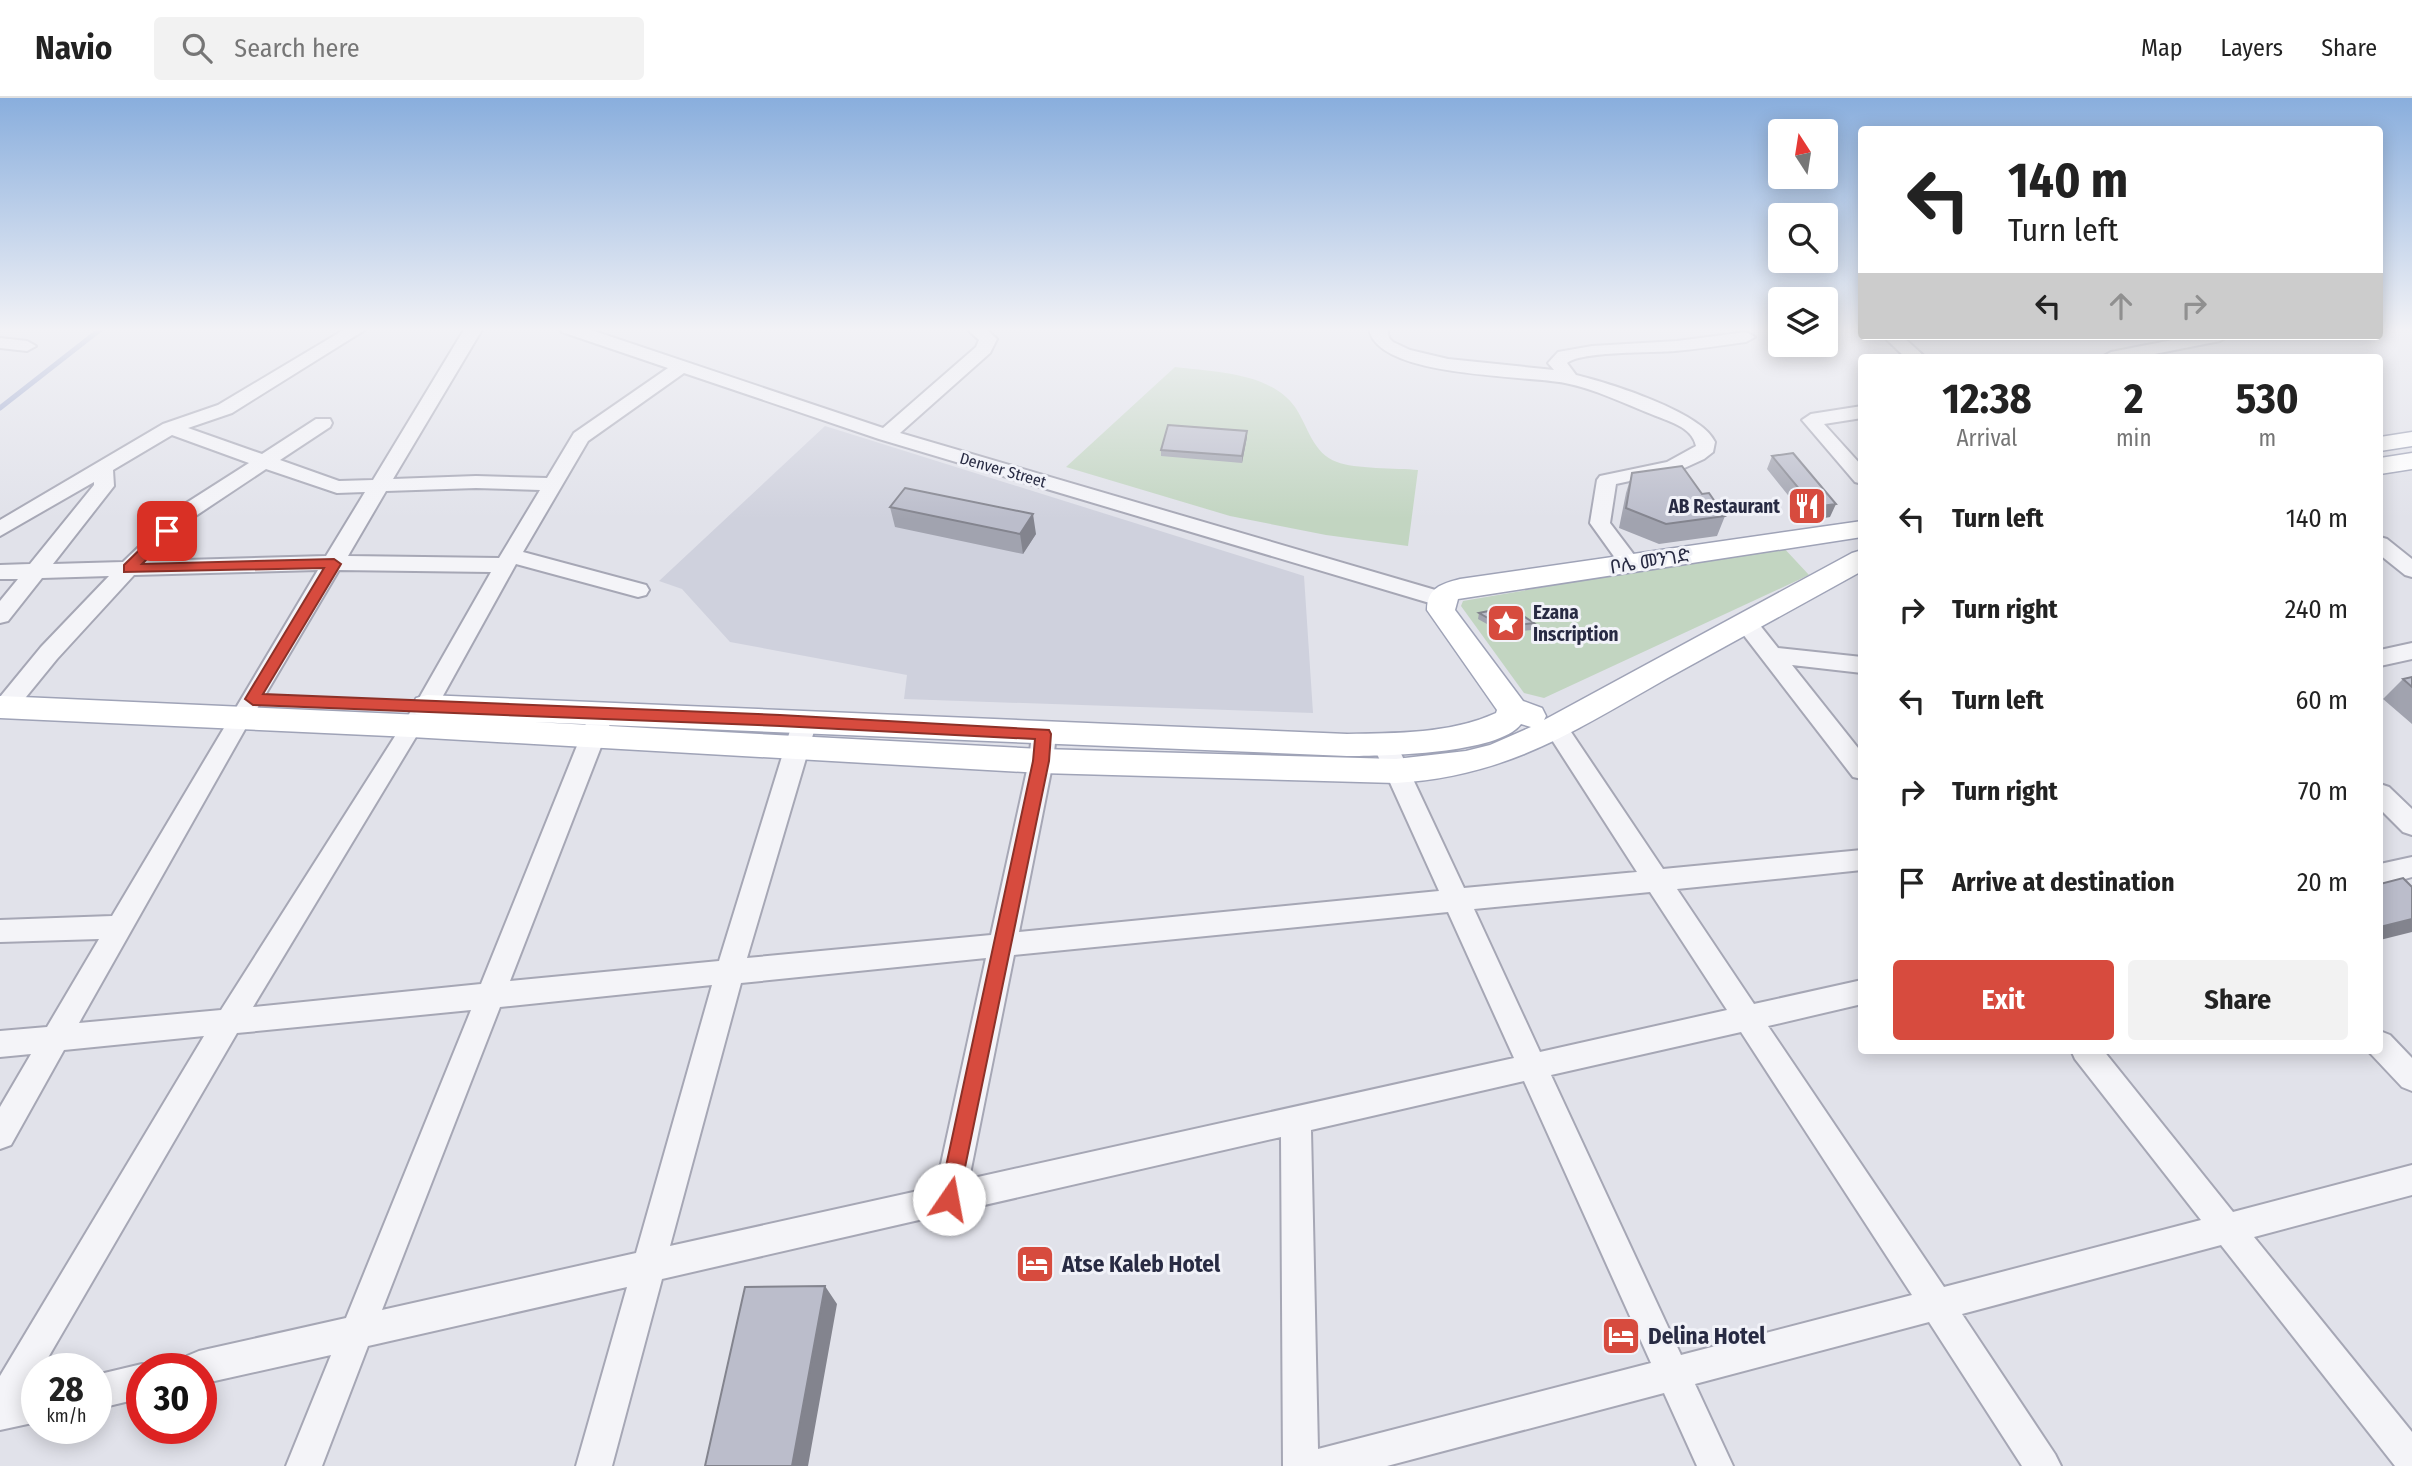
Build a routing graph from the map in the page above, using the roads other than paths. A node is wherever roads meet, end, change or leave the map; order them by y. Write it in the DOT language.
graph roads {
  1 [pos="253,392"];
  2 [pos="436,392"];
  3 [pos="646,392"];
  4 [pos="761,392"];
  5 [pos="935,392"];
  6 [pos="1605,392"];
  7 [pos="1858,413"];
  8 [pos="323,423"];
  9 [pos="170,428"];
  10 [pos="886,435"];
  11 [pos="2412,439"];
  12 [pos="2383,444"];
  13 [pos="263,461"];
  14 [pos="2412,461"];
  15 [pos="2383,466"];
  16 [pos="103,470"];
  17 [pos="1858,473"];
  18 [pos="552,484"];
  19 [pos="381,485"];
  20 [pos="0,529"];
  21 [pos="1858,529"];
  22 [pos="1784,540"];
  23 [pos="2383,546"];
  24 [pos="507,560"];
  25 [pos="1858,561"];
  26 [pos="334,564"];
  27 [pos="1630,564"];
  28 [pos="128,569"];
  29 [pos="2412,569"];
  30 [pos="36,571"];
  31 [pos="0,572"];
  32 [pos="1822,582"];
  33 [pos="638,590"];
  34 [pos="1441,599"];
  35 [pos="0,616"];
  36 [pos="1747,624"];
  37 [pos="2412,635"];
  38 [pos="2383,640"];
  39 [pos="2412,651"];
  40 [pos="1772,655"];
  41 [pos="2383,656"];
  42 [pos="1858,665"];
  43 [pos="6,699"];
  44 [pos="246,709"];
  45 [pos="1512,709"];
  46 [pos="418,716"];
  47 [pos="598,725"];
  48 [pos="1555,726"];
  49 [pos="801,735"];
  50 [pos="1854,747"];
  51 [pos="1042,748"];
  52 [pos="1390,758"];
  53 [pos="2385,803"];
  54 [pos="2412,825"];
  55 [pos="1858,860"];
  56 [pos="2412,867"];
  57 [pos="2383,874"];
  58 [pos="1656,880"];
  59 [pos="1455,900"];
  60 [pos="118,927"];
  61 [pos="0,931"];
  62 [pos="1002,945"];
  63 [pos="730,971"];
  64 [pos="1858,993"];
  65 [pos="489,995"];
  66 [pos="1748,1018"];
  67 [pos="229,1021"];
  68 [pos="53,1038"];
  69 [pos="0,1044"];
  70 [pos="2383,1047"];
  71 [pos="2088,1054"];
  72 [pos="1531,1067"];
  73 [pos="2412,1078"];
  74 [pos="1296,1120"];
  75 [pos="0,1135"];
  76 [pos="2412,1180"];
  77 [pos="949,1199"];
  78 [pos="2227,1228"];
  79 [pos="647,1267"];
  80 [pos="1936,1304"];
  81 [pos="356,1333"];
  82 [pos="217,1364"];
  83 [pos="1671,1374"];
  84 [pos="0,1408"];
  85 [pos="21,1408"];
  86 [pos="0,1413"];
  87 [pos="2412,1460"];
  88 [pos="304,1466"];
  89 [pos="594,1466"];
  90 [pos="1301,1466"];
  91 [pos="1320,1466"];
  92 [pos="1715,1466"];
  93 [pos="2043,1466"];
  1 -- 9 [label="street"];
  2 -- 19 [label="street"];
  3 -- 18 [label="street"];
  4 -- 10 [label="street, Denver Street"];
  5 -- 10 [label="street"];
  6 -- 27 [label="street"];
  7 -- 17 [label="street"];
  8 -- 13 [label="street"];
  9 -- 13 [label="street"];
  9 -- 16 [label="street"];
  10 -- 34 [label="street, Denver Street"];
  11 -- 12 [label="main road"];
  13 -- 19 [label="street"];
  13 -- 28 [label="street"];
  14 -- 15 [label="main road"];
  16 -- 20 [label="street"];
  16 -- 30 [label="street"];
  18 -- 19 [label="street"];
  18 -- 24 [label="street"];
  19 -- 26 [label="street"];
  21 -- 22 [label="main road, ቦሌ መንገድ"];
  22 -- 27 [label="main road, ቦሌ መንገድ"];
  22 -- 32 [label="main road"];
  23 -- 29 [label="street"];
  24 -- 26 [label="street"];
  24 -- 33 [label="street"];
  24 -- 46 [label="street"];
  25 -- 32 [label="main road"];
  26 -- 28 [label="street"];
  26 -- 44 [label="street"];
  27 -- 34 [label="main road, ቦሌ መንገድ"];
  28 -- 30 [label="street"];
  28 -- 43 [label="street"];
  30 -- 31 [label="street"];
  30 -- 35 [label="street"];
  32 -- 36 [label="main road"];
  34 -- 45 [label="main road"];
  36 -- 40 [label="street"];
  36 -- 48 [label="main road"];
  37 -- 38 [label="street"];
  39 -- 41 [label="street"];
  40 -- 42 [label="street"];
  40 -- 50 [label="street"];
  43 -- 44 [label="main road"];
  44 -- 46 [label="main road"];
  44 -- 60 [label="street"];
  45 -- 48 [label="main road"];
  45 -- 52 [label="main road"];
  46 -- 47 [label="main road"];
  46 -- 67 [label="street"];
  47 -- 49 [label="main road"];
  47 -- 65 [label="street"];
  48 -- 52 [label="main road"];
  48 -- 58 [label="street"];
  49 -- 51 [label="main road"];
  49 -- 63 [label="street"];
  51 -- 52 [label="main road"];
  51 -- 62 [label="street"];
  52 -- 59 [label="street"];
  53 -- 54 [label="street"];
  55 -- 58 [label="street"];
  56 -- 57 [label="street"];
  58 -- 59 [label="street"];
  58 -- 66 [label="street"];
  59 -- 62 [label="street"];
  59 -- 72 [label="street"];
  60 -- 61 [label="street"];
  60 -- 68 [label="street"];
  62 -- 63 [label="street"];
  62 -- 77 [label="street"];
  63 -- 65 [label="street"];
  63 -- 79 [label="street"];
  64 -- 66 [label="street"];
  65 -- 67 [label="street"];
  65 -- 81 [label="street"];
  66 -- 72 [label="street"];
  66 -- 80 [label="street"];
  67 -- 68 [label="street"];
  67 -- 84 [label="street"];
  68 -- 69 [label="street"];
  68 -- 75 [label="street"];
  70 -- 73 [label="street"];
  71 -- 78 [label="street"];
  72 -- 74 [label="street"];
  72 -- 83 [label="street"];
  74 -- 77 [label="street"];
  74 -- 90 [label="street"];
  76 -- 78 [label="street"];
  77 -- 79 [label="street"];
  78 -- 80 [label="street"];
  78 -- 87 [label="street"];
  79 -- 81 [label="street"];
  79 -- 89 [label="street"];
  80 -- 83 [label="street"];
  80 -- 93 [label="street"];
  81 -- 82 [label="street"];
  81 -- 88 [label="street"];
  83 -- 91 [label="street"];
  83 -- 92 [label="street"];
  85 -- 86 [label="street"];
}
